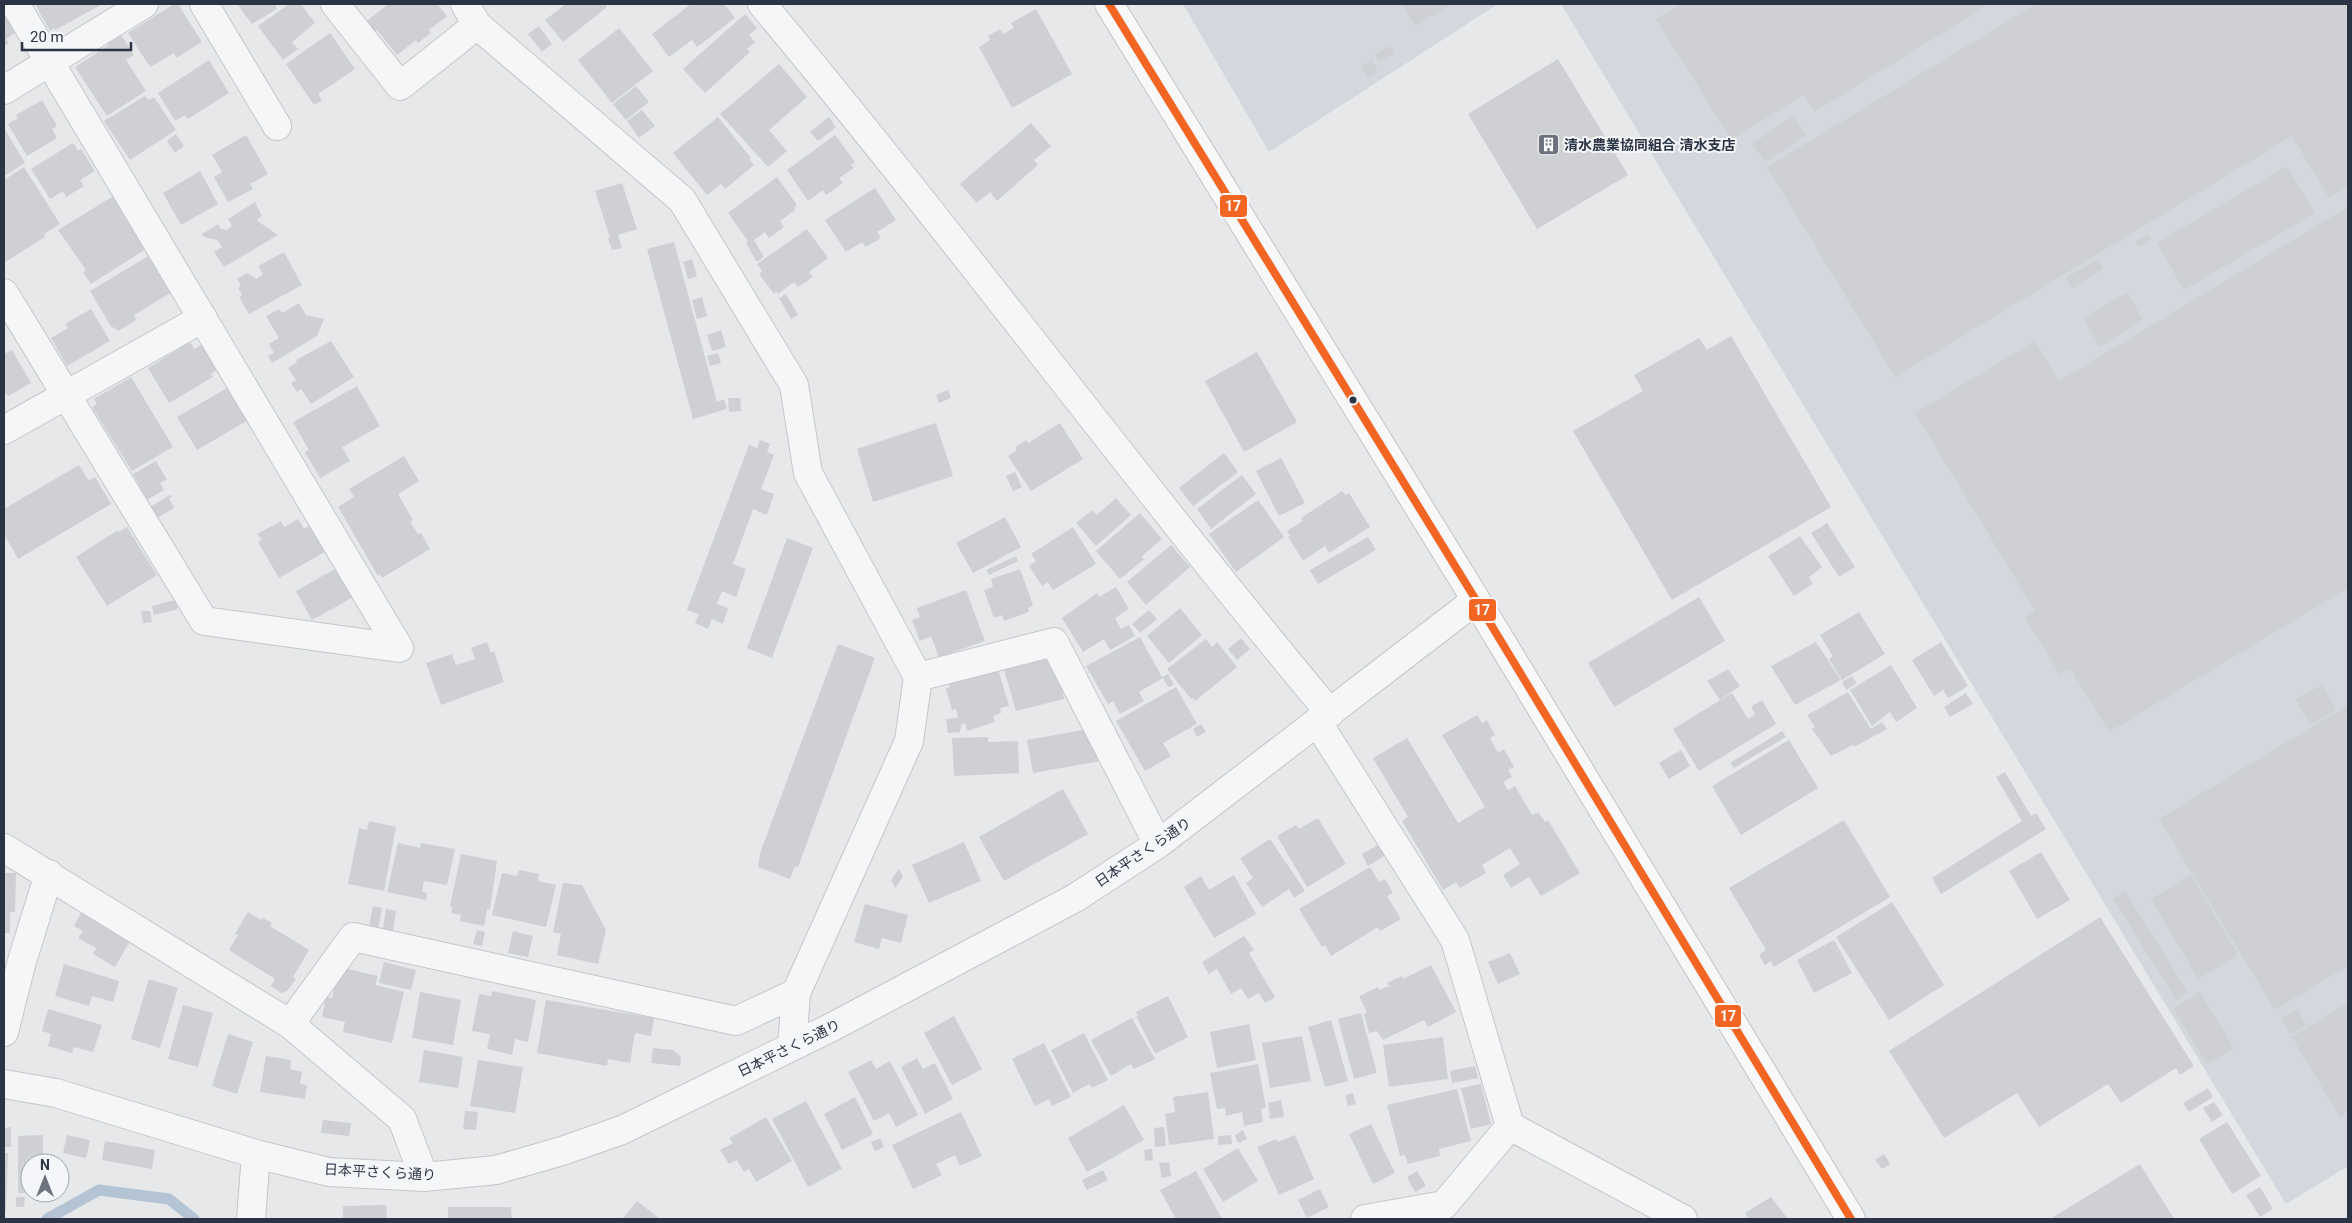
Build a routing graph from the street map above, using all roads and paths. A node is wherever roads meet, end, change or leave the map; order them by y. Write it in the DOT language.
graph roads {
  1 [pos="15,4"];
  2 [pos="144,4"];
  3 [pos="204,4"];
  4 [pos="335,4"];
  5 [pos="762,4"];
  6 [pos="1109,4"];
  7 [pos="471,15"];
  8 [pos="50,62"];
  9 [pos="4,90"];
  10 [pos="277,126"];
  11 [pos="4,293"];
  12 [pos="203,318"];
  13 [pos="65,394"];
  14 [pos="4,430"];
  15 [pos="1476,600"];
  16 [pos="918,677"];
  17 [pos="1324,718"];
  18 [pos="1158,844"];
  19 [pos="4,848"];
  20 [pos="48,874"];
  21 [pos="13,961"];
  22 [pos="796,993"];
  23 [pos="290,1024"];
  24 [pos="4,1032"];
  25 [pos="792,1046"];
  26 [pos="4,1084"];
  27 [pos="1510,1126"];
  28 [pos="256,1154"];
  29 [pos="424,1177"];
  30 [pos="250,1219"];
  31 [pos="1365,1219"];
  32 [pos="1683,1219"];
  33 [pos="1851,1219"];
  1 -- 8 [label="street"];
  2 -- 8 [label="street"];
  3 -- 10 [label="street"];
  4 -- 7 [label="street"];
  5 -- 17 [label="street"];
  6 -- 15 [label="main road"];
  7 -- 16 [label="street"];
  8 -- 9 [label="street"];
  8 -- 12 [label="street"];
  11 -- 13 [label="street"];
  12 -- 13 [label="street"];
  12 -- 13 [label="street"];
  13 -- 14 [label="street"];
  15 -- 17 [label="street, 日本平さくら通り"];
  15 -- 33 [label="main road"];
  16 -- 18 [label="street"];
  16 -- 22 [label="street"];
  17 -- 18 [label="street, 日本平さくら通り"];
  17 -- 27 [label="street"];
  18 -- 25 [label="street, 日本平さくら通り"];
  19 -- 20 [label="street"];
  20 -- 21 [label="street"];
  20 -- 23 [label="street"];
  21 -- 24 [label="street"];
  22 -- 23 [label="street"];
  22 -- 25 [label="street"];
  23 -- 29 [label="street"];
  25 -- 29 [label="street, 日本平さくら通り"];
  26 -- 28 [label="street, 日本平さくら通り"];
  27 -- 31 [label="street"];
  27 -- 32 [label="street"];
  28 -- 29 [label="street, 日本平さくら通り"];
  28 -- 30 [label="street"];
}
